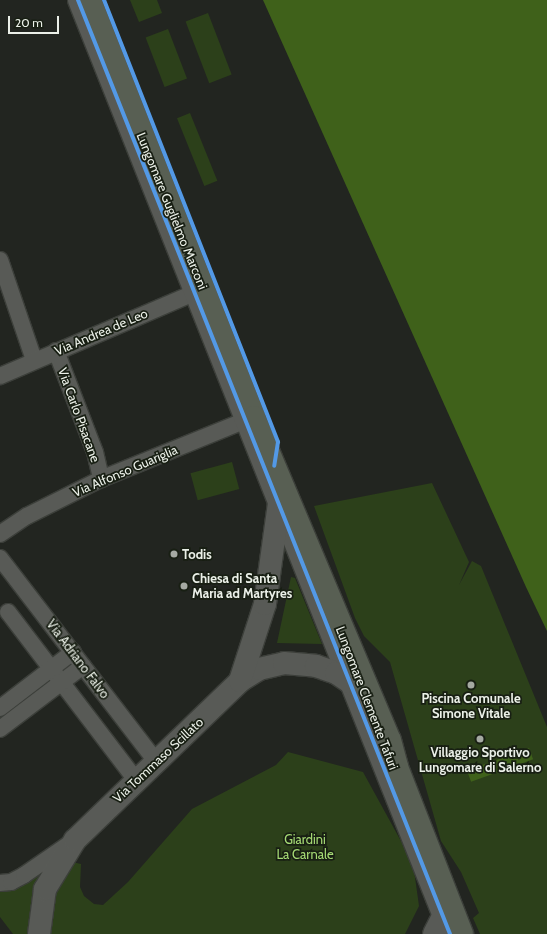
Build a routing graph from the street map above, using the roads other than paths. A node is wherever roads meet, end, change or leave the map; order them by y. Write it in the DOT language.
graph roads {
  1 [pos="78,0"];
  2 [pos="90,0"];
  3 [pos="0,260"];
  4 [pos="198,292"];
  5 [pos="56,351"];
  6 [pos="34,360"];
  7 [pos="0,376"];
  8 [pos="249,420"];
  9 [pos="269,468"];
  10 [pos="101,479"];
  11 [pos="279,503"];
  12 [pos="0,534"];
  13 [pos="0,558"];
  14 [pos="29,596"];
  15 [pos="4,614"];
  16 [pos="73,652"];
  17 [pos="83,666"];
  18 [pos="50,670"];
  19 [pos="240,680"];
  20 [pos="350,681"];
  21 [pos="60,683"];
  22 [pos="0,708"];
  23 [pos="0,729"];
  24 [pos="156,761"];
  25 [pos="397,767"];
  26 [pos="136,780"];
  27 [pos="75,840"];
  28 [pos="0,883"];
  29 [pos="444,922"];
  30 [pos="39,934"];
  31 [pos="462,934"];
  1 -- 4 [label="street, Lungomare Guglielmo Marconi"];
  2 -- 4 [label="main road, Lungomare Guglielmo Marconi"];
  3 -- 6 [label="street"];
  4 -- 5 [label="street, Via Andrea de Leo"];
  4 -- 8 [label="main road, Lungomare Guglielmo Marconi"];
  5 -- 6 [label="street, Via Andrea de Leo"];
  5 -- 10 [label="street, Via Carlo Pisacane"];
  6 -- 7 [label="street, Via Andrea de Leo"];
  8 -- 9 [label="main road, Lungomare Guglielmo Marconi"];
  8 -- 10 [label="street, Via Alfonso Guariglia"];
  9 -- 11 [label="street, Lungomare Clemente Tafuri"];
  9 -- 25 [label="main road, Lungomare Clemente Tafuri"];
  10 -- 12 [label="street, Via Alfonso Guariglia"];
  11 -- 19 [label="main road, Via Tommaso Scillato"];
  11 -- 20 [label="street, Lungomare Clemente Tafuri"];
  13 -- 14 [label="street, Via Adriano Falvo"];
  14 -- 15 [label="street"];
  14 -- 16 [label="street, Via Adriano Falvo"];
  15 -- 18 [label="street"];
  16 -- 17 [label="street, Via Adriano Falvo"];
  16 -- 18 [label="street"];
  17 -- 21 [label="street"];
  17 -- 24 [label="street, Via Adriano Falvo"];
  18 -- 21 [label="street"];
  18 -- 22 [label="street"];
  19 -- 20 [label="main road, Via Tommaso Scillato"];
  19 -- 24 [label="main road, Via Tommaso Scillato"];
  20 -- 25 [label="main road, Via Tommaso Scillato"];
  20 -- 29 [label="street, Lungomare Clemente Tafuri"];
  21 -- 23 [label="street"];
  21 -- 26 [label="street"];
  24 -- 26 [label="main road, Via Tommaso Scillato"];
  25 -- 29 [label="main road, Lungomare Clemente Tafuri"];
  26 -- 27 [label="main road, Via Tommaso Scillato"];
  27 -- 28 [label="street, Via Tommaso Scillato"];
  27 -- 30 [label="main road, Via Tommaso Scillato"];
  29 -- 31 [label="main road, Lungomare Clemente Tafuri"];
}
